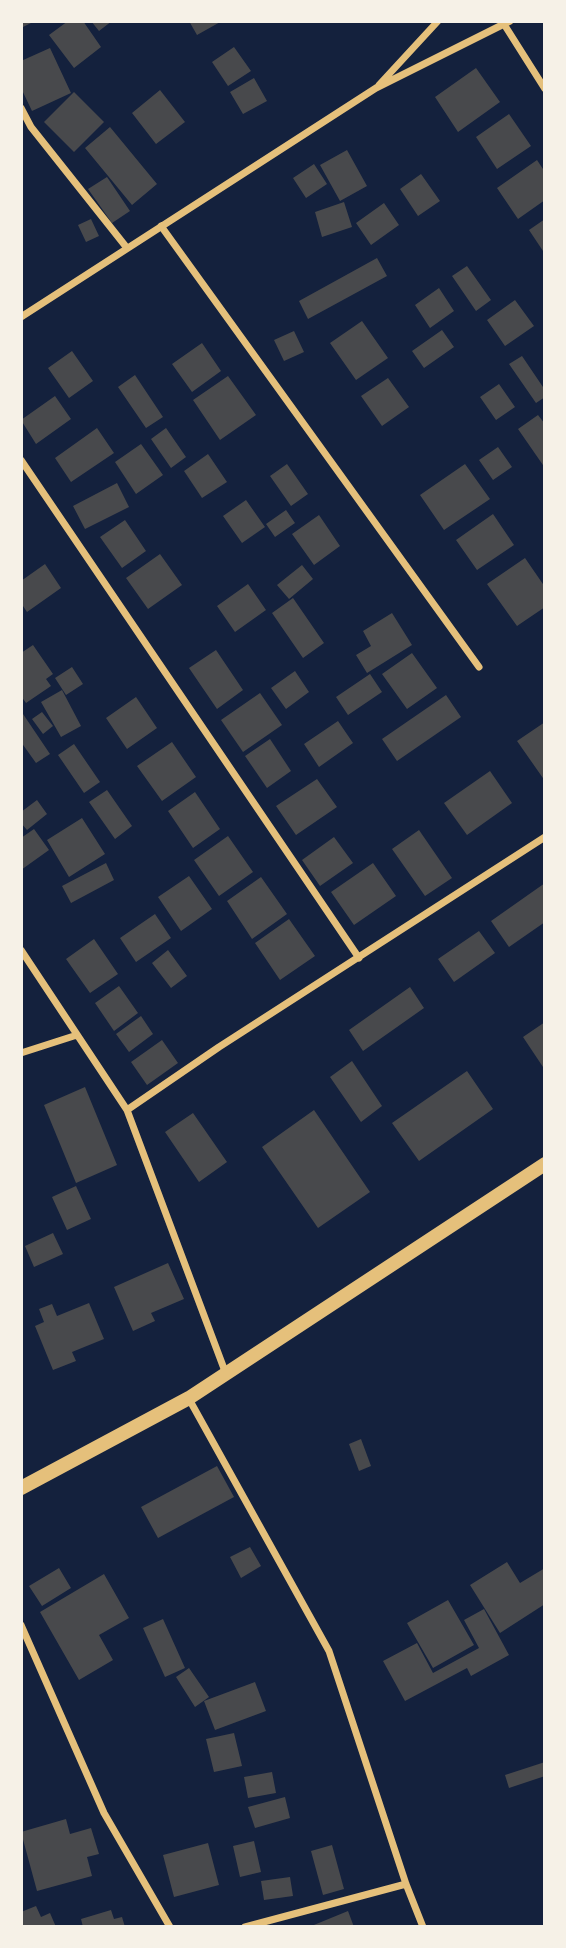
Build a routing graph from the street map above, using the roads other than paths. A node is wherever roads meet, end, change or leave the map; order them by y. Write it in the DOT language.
graph roads {
  1 [pos="438,21"];
  2 [pos="505,22"];
  3 [pos="376,88"];
  4 [pos="545,89"];
  5 [pos="21,108"];
  6 [pos="161,226"];
  7 [pos="127,248"];
  8 [pos="21,317"];
  9 [pos="21,460"];
  10 [pos="479,667"];
  11 [pos="545,837"];
  12 [pos="21,950"];
  13 [pos="359,958"];
  14 [pos="77,1035"];
  15 [pos="21,1052"];
  16 [pos="127,1110"];
  17 [pos="545,1164"];
  18 [pos="226,1374"];
  19 [pos="189,1398"];
  20 [pos="21,1488"];
  21 [pos="21,1625"];
  22 [pos="406,1884"];
  23 [pos="170,1927"];
  24 [pos="245,1927"];
  25 [pos="424,1927"];
  1 -- 3 [label="street"];
  2 -- 3 [label="street"];
  2 -- 4 [label="street"];
  3 -- 6 [label="street"];
  5 -- 7 [label="street"];
  6 -- 7 [label="street"];
  6 -- 10 [label="street"];
  7 -- 8 [label="street"];
  9 -- 13 [label="street"];
  11 -- 13 [label="street"];
  12 -- 14 [label="street"];
  13 -- 16 [label="street"];
  14 -- 15 [label="street"];
  14 -- 16 [label="street"];
  16 -- 18 [label="street"];
  17 -- 18 [label="main road"];
  18 -- 19 [label="main road"];
  19 -- 20 [label="main road"];
  19 -- 22 [label="street"];
  21 -- 23 [label="street"];
  22 -- 24 [label="street"];
  22 -- 25 [label="street"];
}
